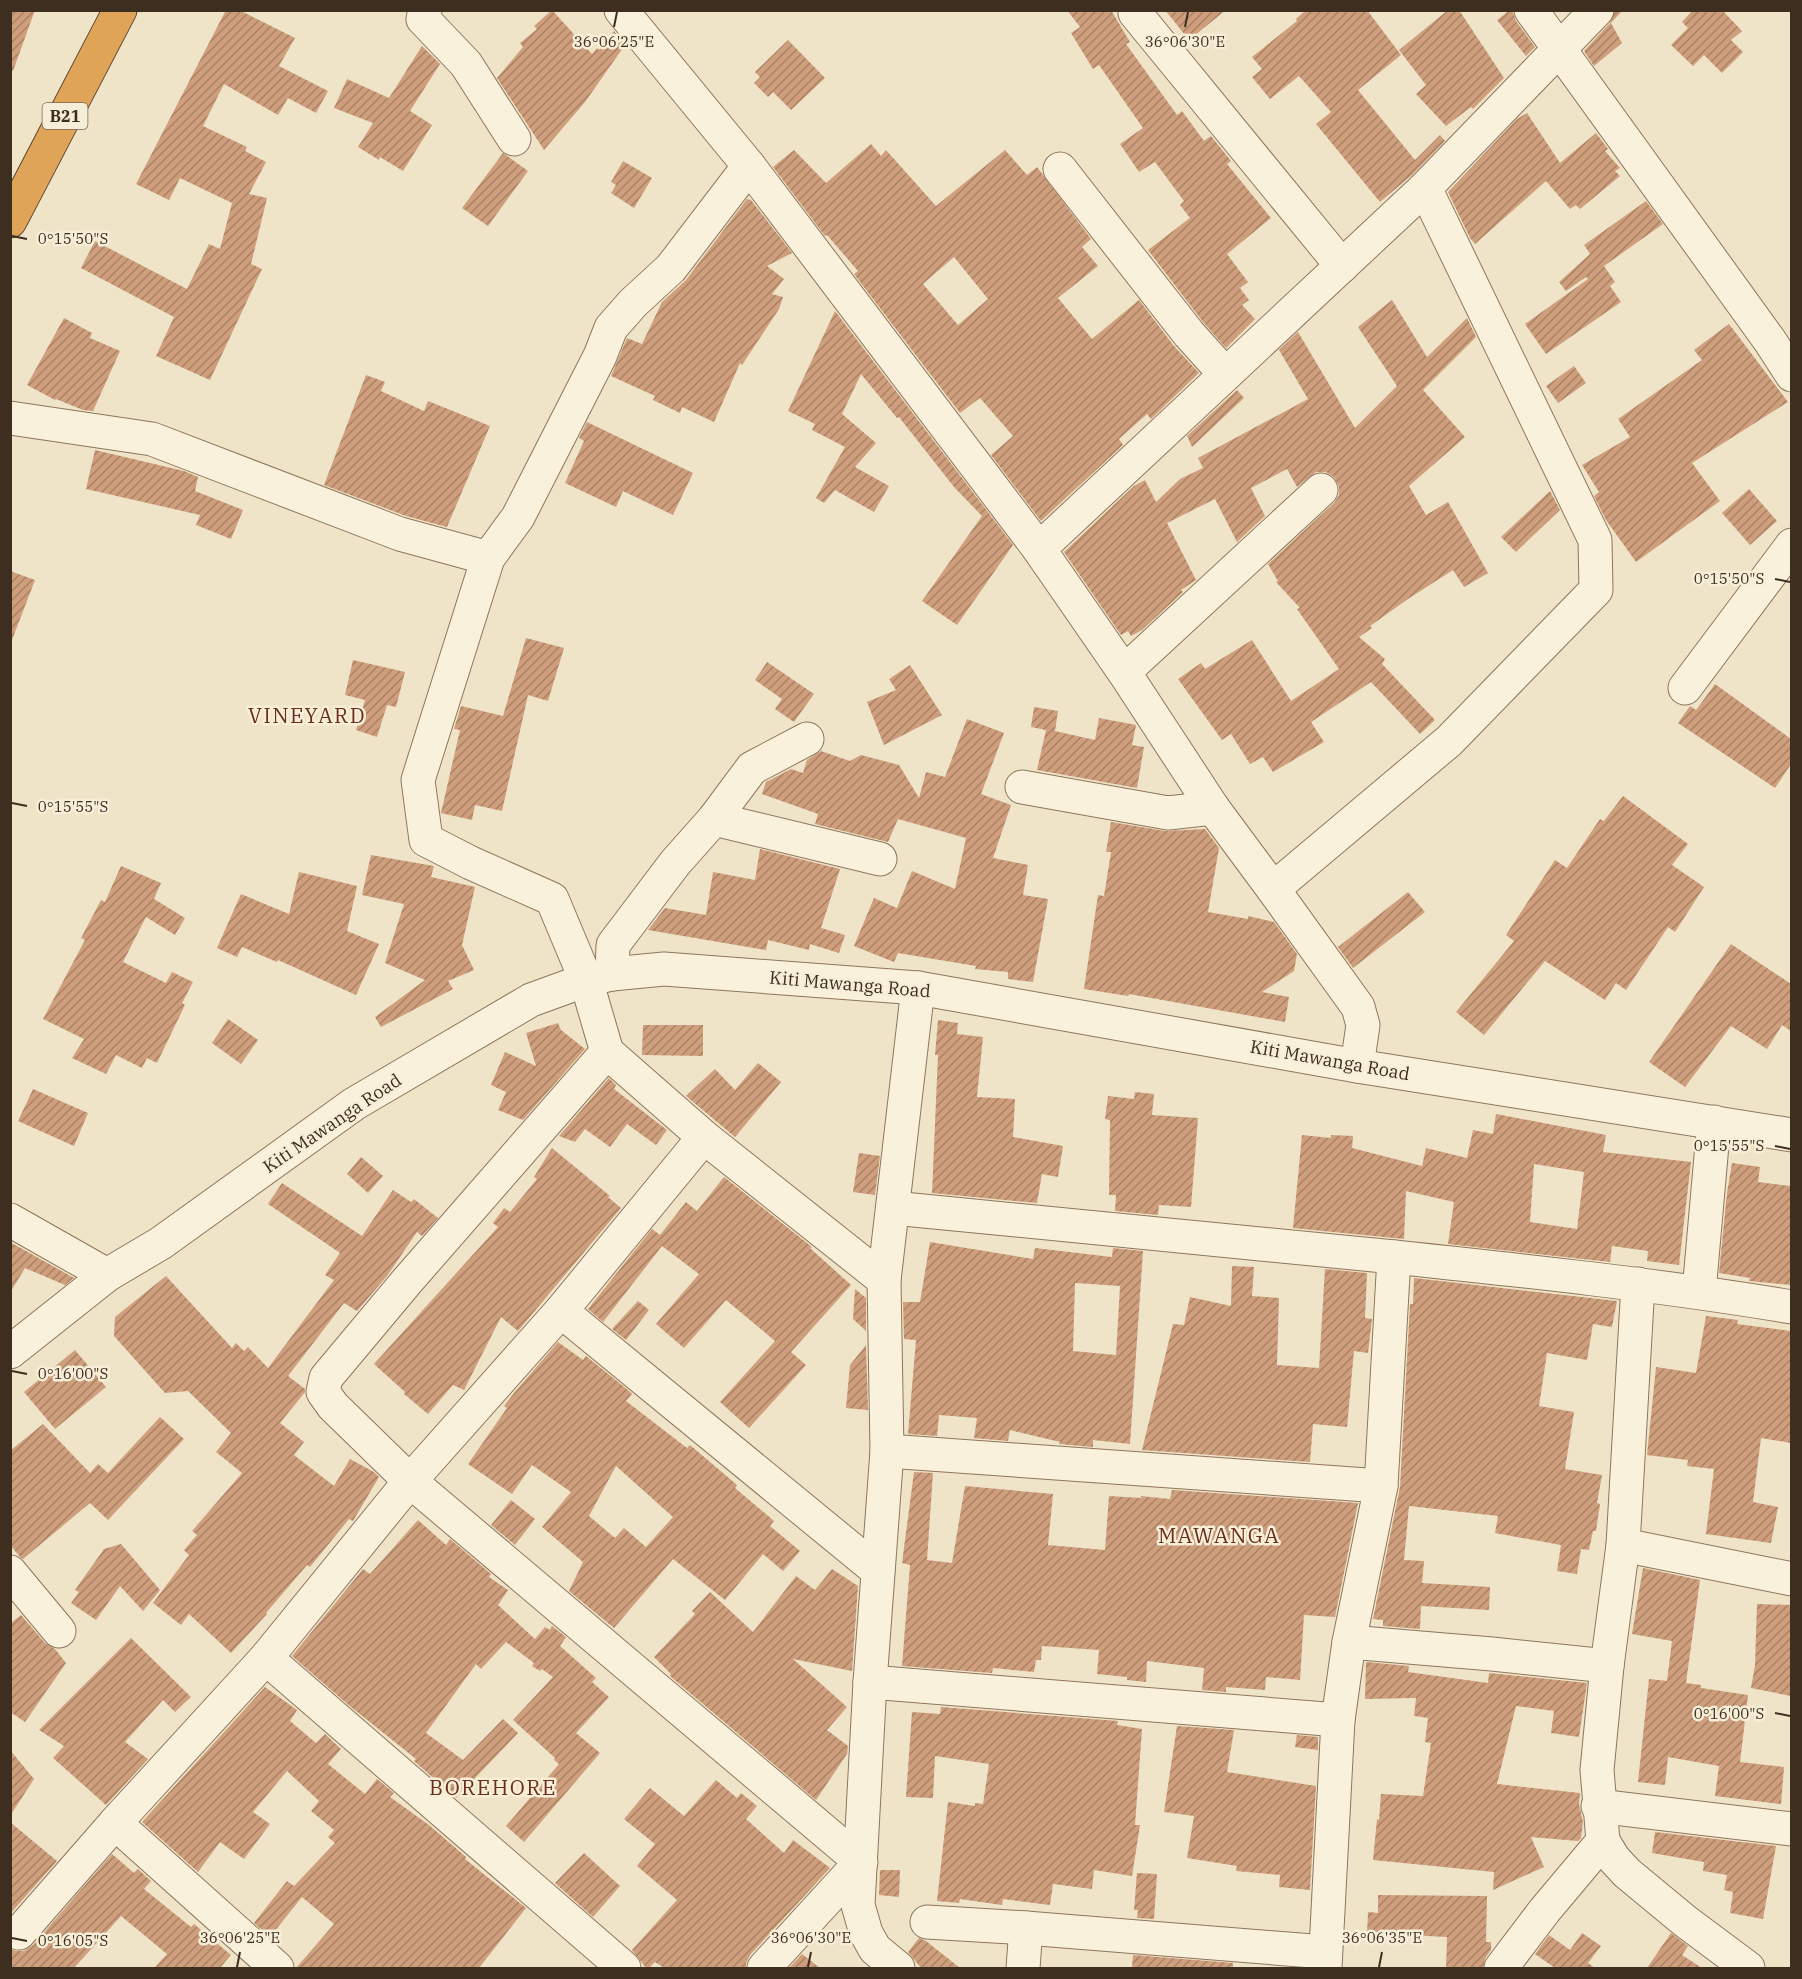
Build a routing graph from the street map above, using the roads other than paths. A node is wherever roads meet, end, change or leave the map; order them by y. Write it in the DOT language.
graph roads {
  1 [pos="120,10"];
  2 [pos="425,10"];
  3 [pos="621,10"];
  4 [pos="1531,10"];
  5 [pos="1597,10"];
  6 [pos="1135,12"];
  7 [pos="1559,48"];
  8 [pos="514,139"];
  9 [pos="749,166"];
  10 [pos="1060,169"];
  11 [pos="1425,188"];
  12 [pos="10,221"];
  13 [pos="1342,266"];
  14 [pos="1228,372"];
  15 [pos="1791,375"];
  16 [pos="10,418"];
  17 [pos="1321,490"];
  18 [pos="1791,545"];
  19 [pos="1039,549"];
  20 [pos="488,558"];
  21 [pos="1124,672"];
  22 [pos="1685,688"];
  23 [pos="807,739"];
  24 [pos="1022,787"];
  25 [pos="1213,808"];
  26 [pos="714,819"];
  27 [pos="880,859"];
  28 [pos="1273,889"];
  29 [pos="599,977"];
  30 [pos="918,988"];
  31 [pos="607,1052"];
  32 [pos="1357,1066"];
  33 [pos="1714,1122"];
  34 [pos="1791,1135"];
  35 [pos="704,1137"];
  36 [pos="893,1208"];
  37 [pos="10,1220"];
  38 [pos="1394,1257"];
  39 [pos="107,1275"];
  40 [pos="885,1280"];
  41 [pos="1638,1284"];
  42 [pos="1699,1292"];
  43 [pos="1791,1307"];
  44 [pos="561,1311"];
  45 [pos="10,1352"];
  46 [pos="887,1451"];
  47 [pos="410,1481"];
  48 [pos="1381,1486"];
  49 [pos="1623,1545"];
  50 [pos="878,1571"];
  51 [pos="10,1572"];
  52 [pos="1791,1579"];
  53 [pos="59,1631"];
  54 [pos="1349,1642"];
  55 [pos="266,1658"];
  56 [pos="1607,1666"];
  57 [pos="870,1682"];
  58 [pos="1338,1720"];
  59 [pos="1598,1806"];
  60 [pos="115,1823"];
  61 [pos="1791,1829"];
  62 [pos="1603,1840"];
  63 [pos="861,1862"];
  64 [pos="927,1922"];
  65 [pos="1026,1928"];
  66 [pos="19,1933"];
  67 [pos="1325,1960"];
  68 [pos="277,1968"];
  69 [pos="624,1968"];
  70 [pos="764,1968"];
  71 [pos="898,1968"];
  72 [pos="1023,1968"];
  73 [pos="1501,1968"];
  74 [pos="1748,1968"];
  1 -- 12 [label="highway, B21"];
  2 -- 8 [label="street"];
  3 -- 9 [label="street"];
  4 -- 7 [label="street"];
  5 -- 7 [label="street"];
  6 -- 13 [label="street"];
  7 -- 11 [label="street"];
  7 -- 15 [label="street"];
  9 -- 19 [label="street"];
  9 -- 20 [label="street"];
  10 -- 14 [label="street"];
  11 -- 13 [label="street"];
  11 -- 28 [label="street"];
  13 -- 14 [label="street"];
  14 -- 19 [label="street"];
  16 -- 20 [label="street"];
  17 -- 21 [label="street"];
  18 -- 22 [label="street"];
  19 -- 21 [label="street"];
  20 -- 29 [label="street"];
  21 -- 25 [label="street"];
  23 -- 26 [label="street"];
  24 -- 25 [label="street"];
  25 -- 28 [label="street"];
  26 -- 27 [label="street"];
  26 -- 29 [label="street"];
  28 -- 32 [label="street"];
  29 -- 30 [label="street, Kiti Mawanga Road"];
  29 -- 31 [label="street"];
  29 -- 39 [label="street, Kiti Mawanga Road"];
  30 -- 32 [label="street, Kiti Mawanga Road"];
  30 -- 36 [label="street"];
  31 -- 35 [label="street"];
  31 -- 47 [label="street"];
  32 -- 33 [label="street, Kiti Mawanga Road"];
  33 -- 34 [label="street, Kiti Mawanga Road"];
  33 -- 42 [label="street"];
  35 -- 40 [label="street"];
  35 -- 44 [label="street"];
  36 -- 38 [label="street"];
  36 -- 40 [label="street"];
  37 -- 39 [label="street"];
  38 -- 41 [label="street"];
  38 -- 48 [label="street"];
  39 -- 45 [label="street, Kiti Mawanga Road"];
  40 -- 46 [label="street"];
  41 -- 42 [label="street"];
  41 -- 49 [label="street"];
  42 -- 43 [label="street"];
  44 -- 47 [label="street"];
  44 -- 50 [label="street"];
  46 -- 48 [label="street"];
  46 -- 50 [label="street"];
  47 -- 55 [label="street"];
  47 -- 63 [label="street"];
  48 -- 54 [label="street"];
  49 -- 52 [label="street"];
  49 -- 56 [label="street"];
  50 -- 57 [label="street"];
  51 -- 53 [label="street"];
  54 -- 56 [label="street"];
  54 -- 58 [label="street"];
  55 -- 60 [label="street"];
  55 -- 69 [label="street"];
  56 -- 59 [label="street"];
  57 -- 58 [label="street"];
  57 -- 63 [label="street"];
  58 -- 67 [label="street"];
  59 -- 61 [label="street"];
  59 -- 62 [label="street"];
  60 -- 66 [label="street"];
  60 -- 68 [label="street"];
  62 -- 73 [label="street"];
  62 -- 74 [label="street"];
  63 -- 70 [label="street"];
  63 -- 71 [label="street"];
  64 -- 65 [label="street"];
  65 -- 67 [label="street"];
  65 -- 72 [label="street"];
}
